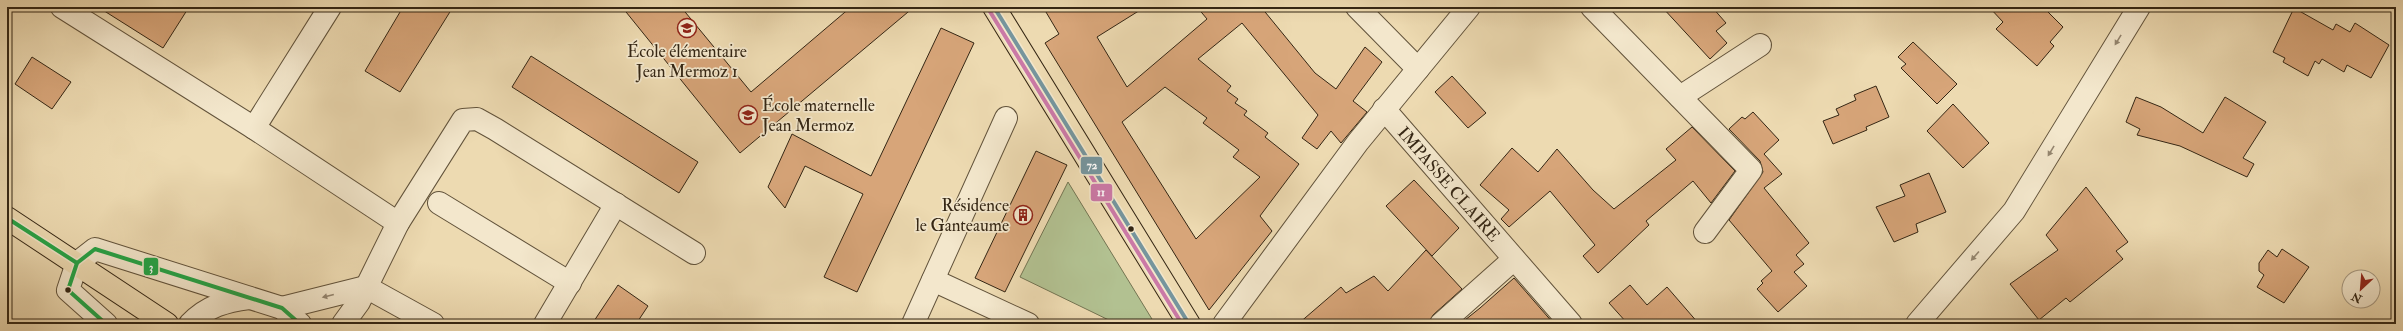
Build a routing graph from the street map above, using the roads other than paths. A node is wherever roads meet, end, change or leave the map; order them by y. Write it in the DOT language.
graph roads {
  1 [pos="62,7"];
  2 [pos="330,7"];
  3 [pos="994,7"];
  4 [pos="1357,7"];
  5 [pos="1469,7"];
  6 [pos="1592,7"];
  7 [pos="2139,7"];
  8 [pos="1760,45"];
  9 [pos="1418,69"];
  10 [pos="1680,97"];
  11 [pos="1384,109"];
  12 [pos="1006,118"];
  13 [pos="254,128"];
  14 [pos="439,203"];
  15 [pos="616,204"];
  16 [pos="7,218"];
  17 [pos="398,223"];
  18 [pos="1705,232"];
  19 [pos="694,253"];
  20 [pos="1514,259"];
  21 [pos="77,263"];
  22 [pos="933,280"];
  23 [pos="570,283"];
  24 [pos="362,294"];
  25 [pos="252,298"];
  26 [pos="282,308"];
  27 [pos="106,324"];
  28 [pos="167,324"];
  29 [pos="190,324"];
  30 [pos="300,324"];
  31 [pos="343,324"];
  32 [pos="359,324"];
  33 [pos="433,324"];
  34 [pos="546,324"];
  35 [pos="913,324"];
  36 [pos="1028,324"];
  37 [pos="1189,324"];
  38 [pos="1224,324"];
  39 [pos="1441,324"];
  40 [pos="1571,324"];
  41 [pos="1917,324"];
  1 -- 13 [label="street"];
  2 -- 13 [label="street"];
  3 -- 37 [label="main road"];
  4 -- 9 [label="street"];
  5 -- 9 [label="street"];
  6 -- 10 [label="street"];
  7 -- 41 [label="street, one-way"];
  8 -- 10 [label="street"];
  9 -- 11 [label="street"];
  10 -- 18 [label="street"];
  11 -- 20 [label="street, IMPASSE CLAIRE"];
  11 -- 38 [label="street"];
  12 -- 22 [label="street"];
  13 -- 17 [label="street"];
  14 -- 23 [label="street"];
  15 -- 17 [label="street"];
  15 -- 19 [label="street"];
  15 -- 23 [label="street"];
  16 -- 21 [label="main road"];
  17 -- 24 [label="street"];
  20 -- 39 [label="street"];
  20 -- 40 [label="street, IMPASSE CLAIRE"];
  21 -- 25 [label="street"];
  21 -- 27 [label="street"];
  21 -- 28 [label="main road"];
  22 -- 35 [label="street"];
  22 -- 36 [label="street"];
  23 -- 34 [label="street"];
  24 -- 26 [label="street, one-way"];
  24 -- 31 [label="street"];
  24 -- 32 [label="street"];
  24 -- 33 [label="street"];
  25 -- 26 [label="street"];
  25 -- 29 [label="street"];
  26 -- 30 [label="street"];
}
